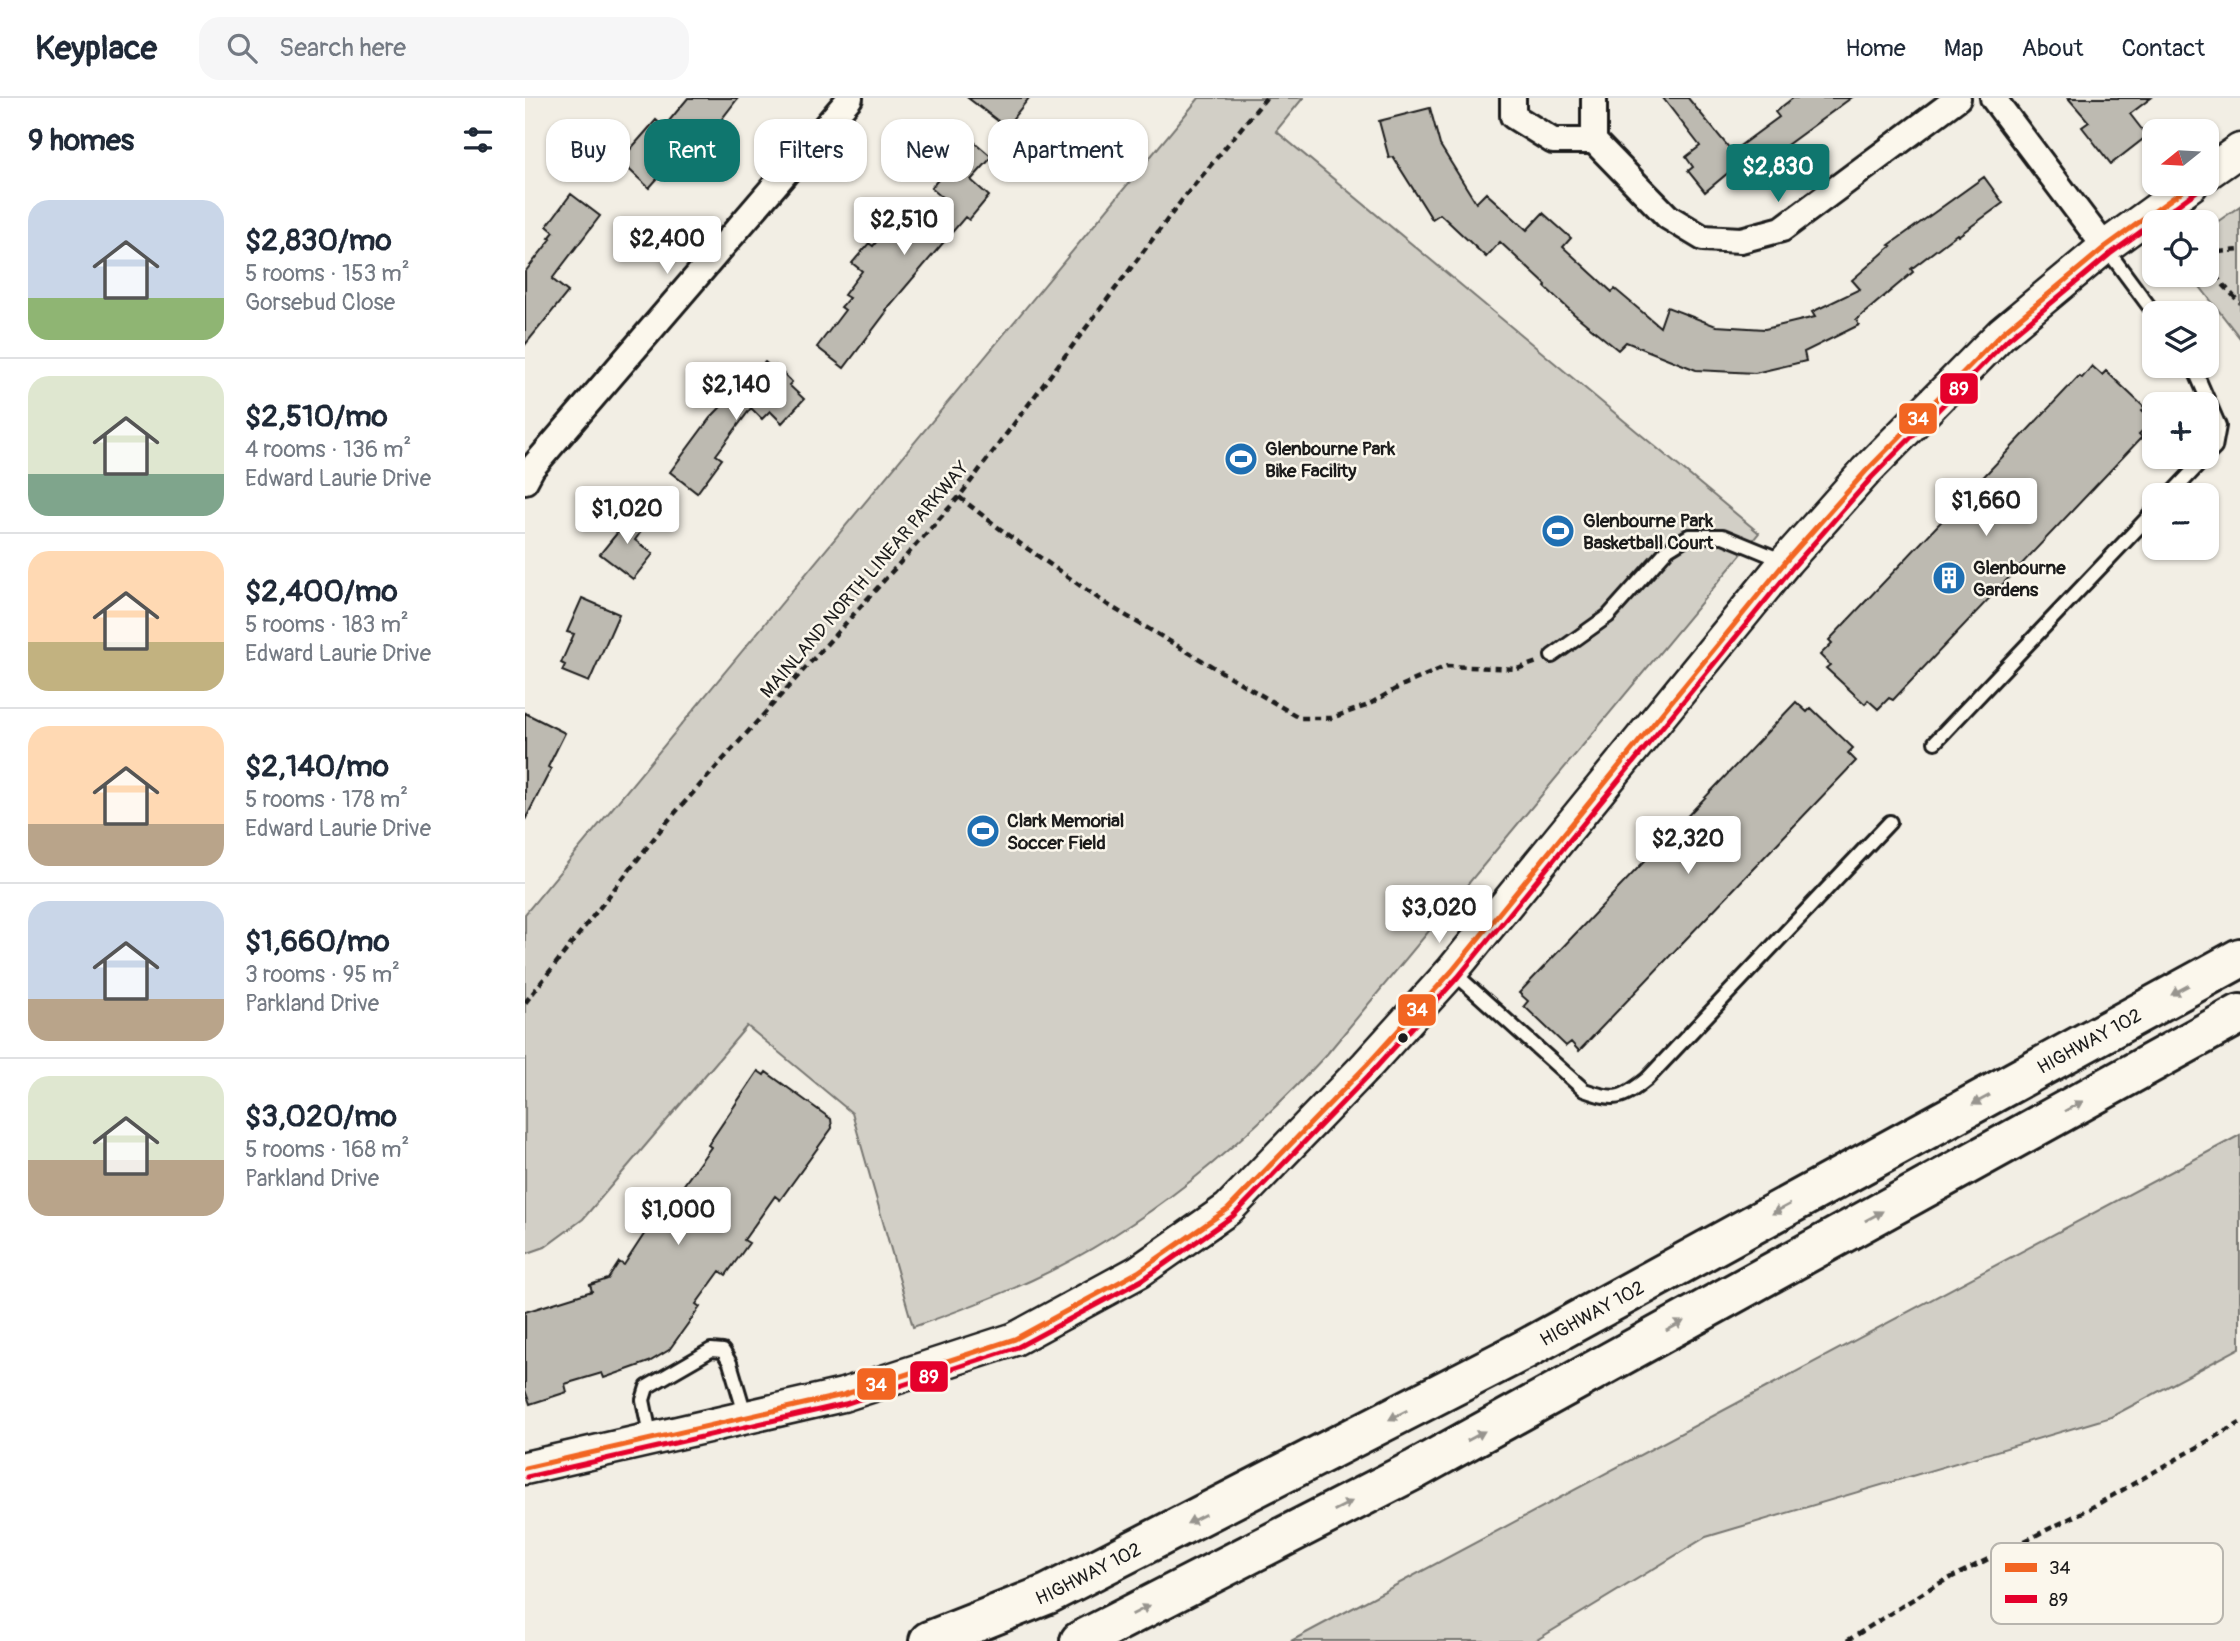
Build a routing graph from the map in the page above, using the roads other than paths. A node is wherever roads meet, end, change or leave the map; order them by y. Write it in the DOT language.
graph roads {
  1 [pos="850,98"];
  2 [pos="1513,98"];
  3 [pos="1594,98"];
  4 [pos="1958,98"];
  5 [pos="1993,98"];
  6 [pos="1594,141"];
  7 [pos="2240,150"];
  8 [pos="2219,165"];
  9 [pos="2175,196"];
  10 [pos="2105,247"];
  11 [pos="2145,301"];
  12 [pos="2195,469"];
  13 [pos="525,481"];
  14 [pos="2182,483"];
  15 [pos="2142,524"];
  16 [pos="1786,561"];
  17 [pos="1552,656"];
  18 [pos="1935,742"];
  19 [pos="1890,822"];
  20 [pos="2240,958"];
  21 [pos="1452,971"];
  22 [pos="2240,1014"];
  23 [pos="746,1417"];
  24 [pos="651,1439"];
  25 [pos="525,1468"];
  26 [pos="929,1641"];
  27 [pos="1080,1641"];
  1 -- 13 [label="street"];
  2 -- 6 [label="street"];
  3 -- 6 [label="street"];
  4 -- 6 [label="street"];
  5 -- 10 [label="street"];
  7 -- 8 [label="street"];
  9 -- 10 [label="street"];
  10 -- 11 [label="lane"];
  10 -- 16 [label="street"];
  12 -- 14 [label="lane"];
  15 -- 18 [label="lane"];
  16 -- 17 [label="lane"];
  16 -- 21 [label="street"];
  19 -- 21 [label="lane"];
  20 -- 26 [label="highway, HIGHWAY 102, one-way"];
  21 -- 23 [label="street"];
  27 -- 22 [label="highway, one-way"];
  23 -- 24 [label="street"];
  23 -- 24 [label="lane"];
  24 -- 25 [label="street"];
}
